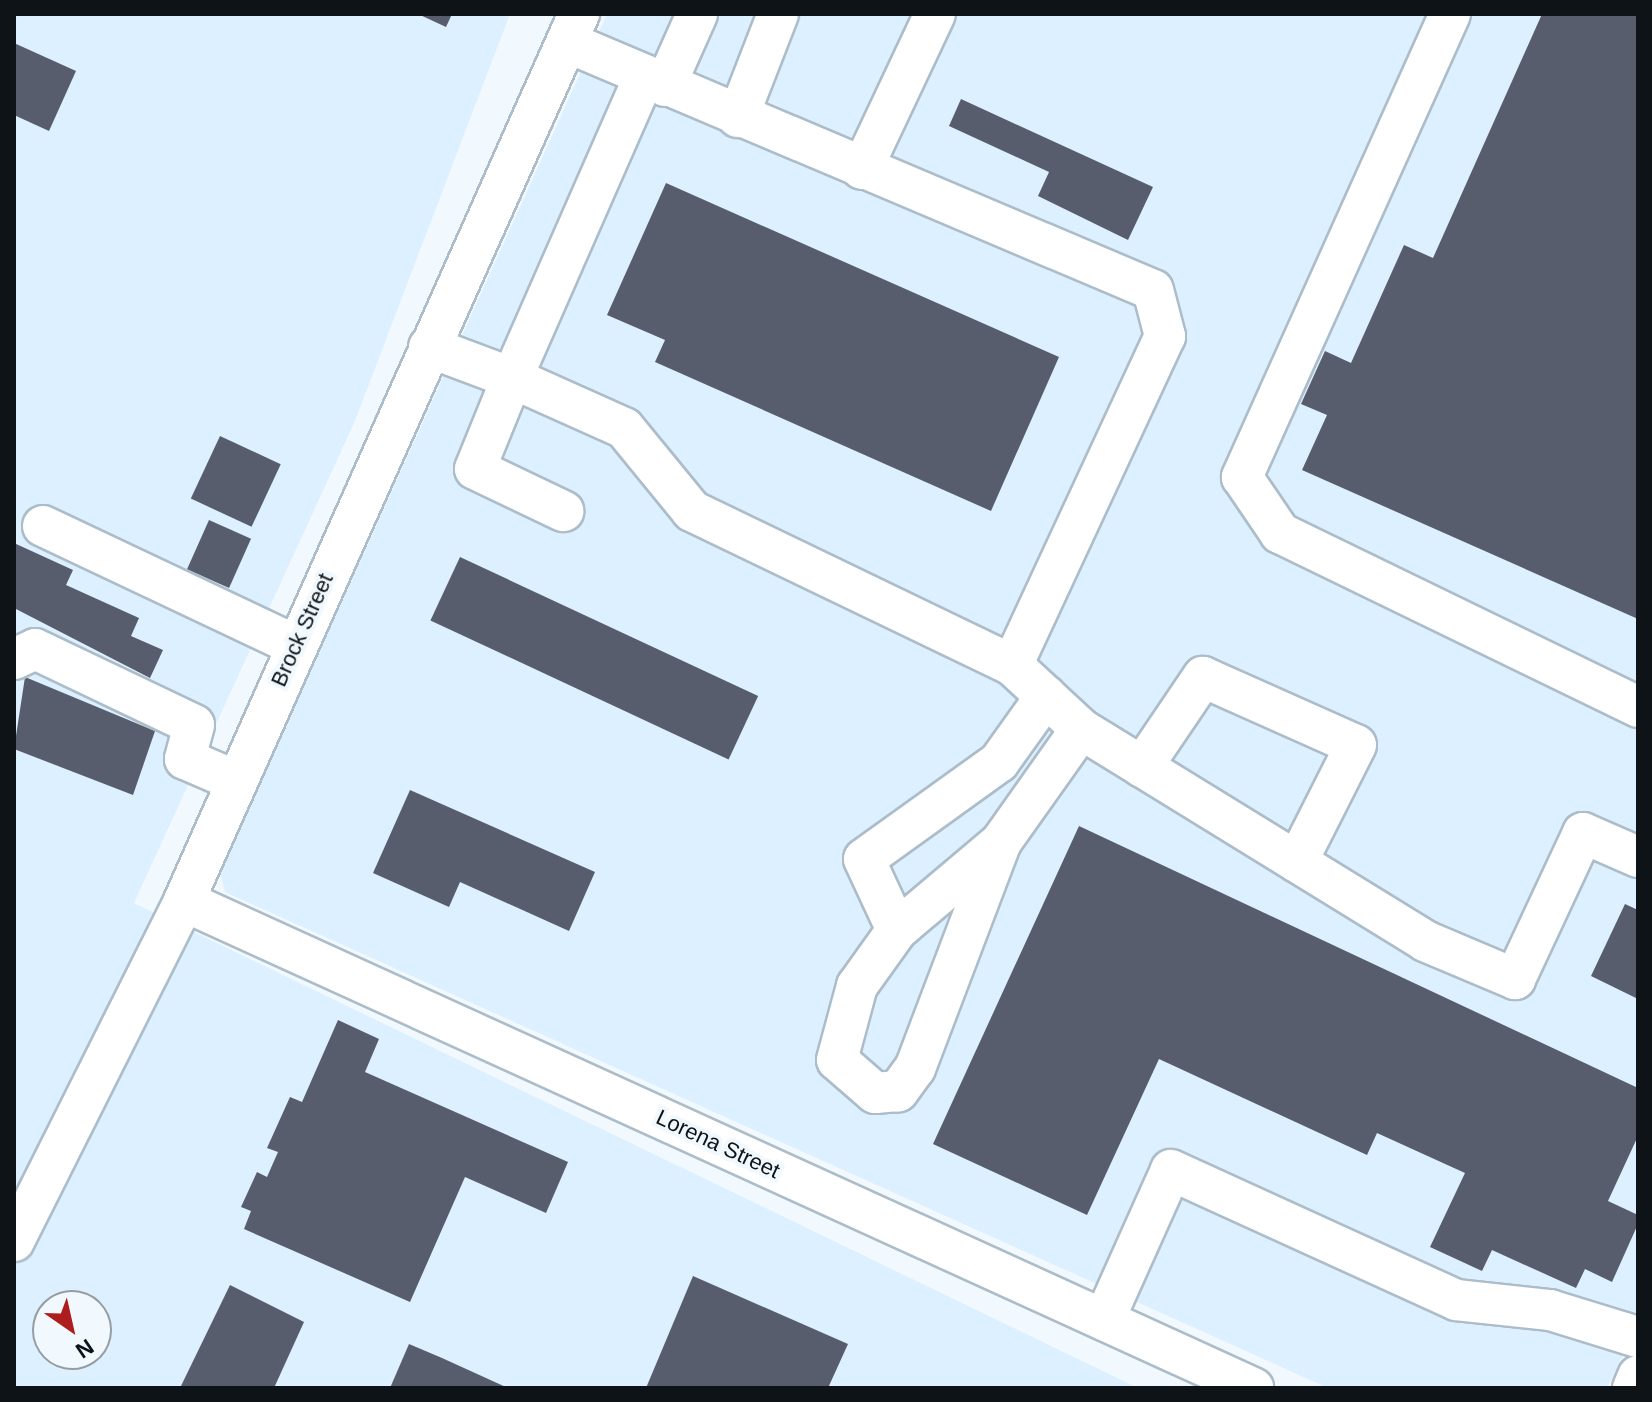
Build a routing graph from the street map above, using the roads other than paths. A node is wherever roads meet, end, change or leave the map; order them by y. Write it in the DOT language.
graph roads {
  1 [pos="697,14"];
  2 [pos="778,14"];
  3 [pos="935,14"];
  4 [pos="1450,14"];
  5 [pos="573,28"];
  6 [pos="655,82"];
  7 [pos="738,117"];
  8 [pos="862,169"];
  9 [pos="429,347"];
  10 [pos="512,378"];
  11 [pos="563,511"];
  12 [pos="43,526"];
  13 [pos="295,645"];
  14 [pos="14,659"];
  15 [pos="1012,665"];
  16 [pos="1046,696"];
  17 [pos="1638,707"];
  18 [pos="1081,729"];
  19 [pos="1142,767"];
  20 [pos="236,781"];
  21 [pos="1001,842"];
  22 [pos="1638,857"];
  23 [pos="1297,862"];
  24 [pos="184,901"];
  25 [pos="897,930"];
  26 [pos="14,1241"];
  27 [pos="1104,1320"];
  28 [pos="1638,1337"];
  29 [pos="1638,1376"];
  30 [pos="1253,1388"];
  31 [pos="1633,1388"];
  1 -- 6 [label="street"];
  2 -- 7 [label="street"];
  3 -- 8 [label="street"];
  4 -- 17 [label="street"];
  5 -- 6 [label="street"];
  5 -- 9 [label="street, Brock Street"];
  6 -- 7 [label="street"];
  6 -- 10 [label="street"];
  7 -- 8 [label="street"];
  8 -- 15 [label="street"];
  9 -- 10 [label="street"];
  9 -- 13 [label="street, Brock Street"];
  10 -- 11 [label="street"];
  10 -- 15 [label="street"];
  12 -- 13 [label="street"];
  13 -- 20 [label="street, Brock Street"];
  14 -- 20 [label="street"];
  15 -- 16 [label="street"];
  16 -- 18 [label="street"];
  16 -- 25 [label="street"];
  18 -- 19 [label="street"];
  18 -- 21 [label="street"];
  19 -- 23 [label="street"];
  19 -- 23 [label="street"];
  20 -- 24 [label="street, Brock Street"];
  21 -- 25 [label="street"];
  21 -- 25 [label="street"];
  22 -- 23 [label="street"];
  24 -- 26 [label="street, Brock Street"];
  24 -- 27 [label="street, Lorena Street"];
  27 -- 28 [label="street"];
  27 -- 30 [label="street, Lorena Street"];
  29 -- 31 [label="street"];
}
